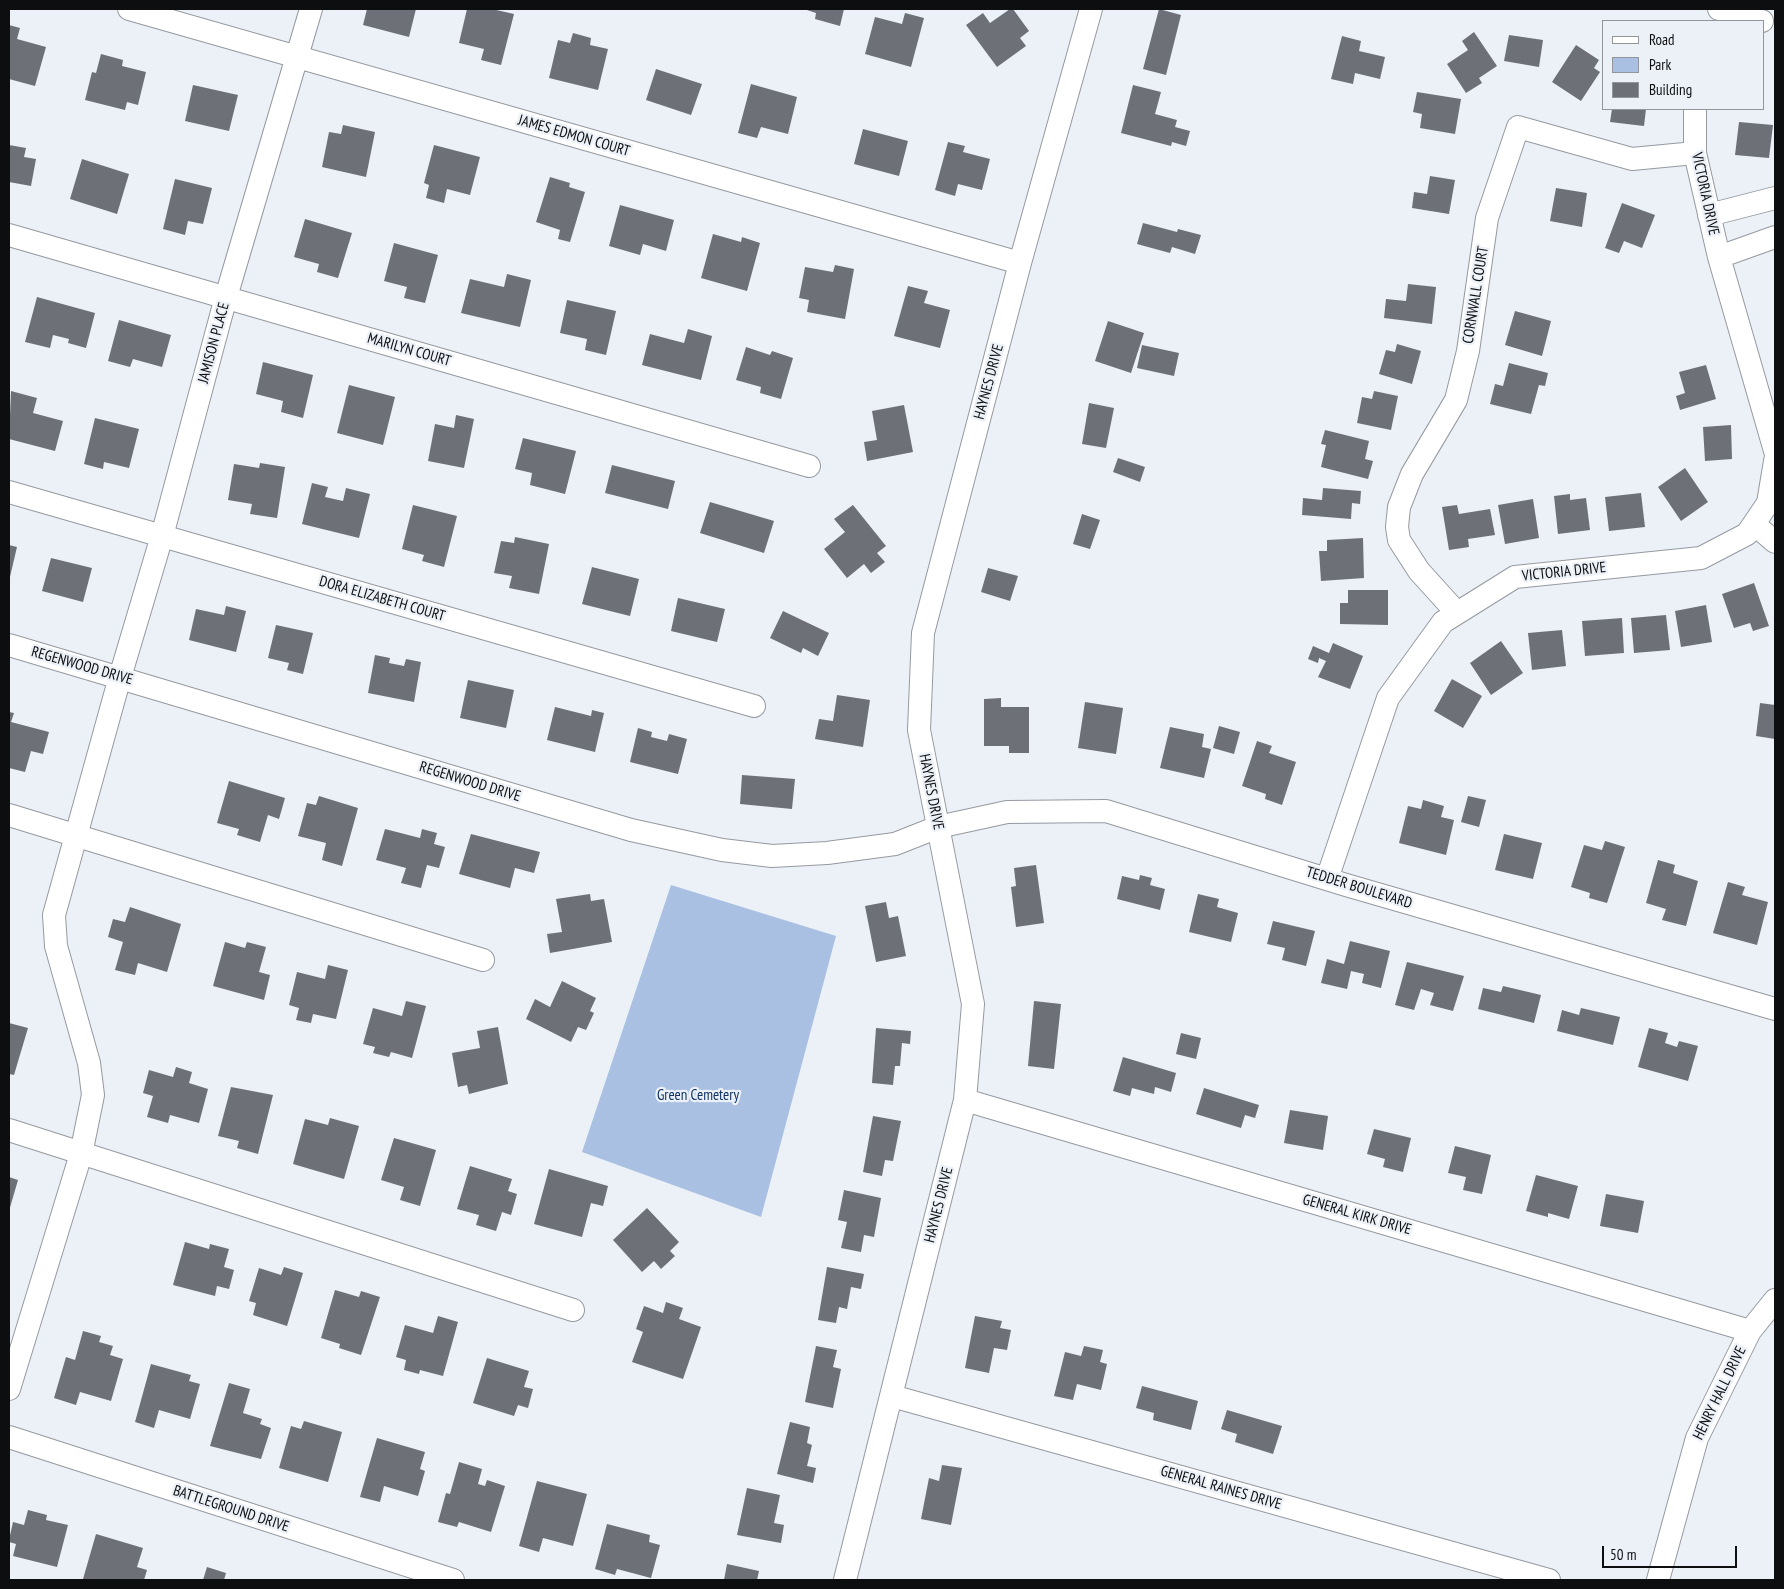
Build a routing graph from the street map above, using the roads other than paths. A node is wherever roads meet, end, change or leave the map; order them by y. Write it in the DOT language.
graph roads {
  1 [pos="129,9"];
  2 [pos="311,9"];
  3 [pos="1091,9"];
  4 [pos="1719,9"];
  5 [pos="1758,20"];
  6 [pos="297,57"];
  7 [pos="1695,110"];
  8 [pos="1694,153"];
  9 [pos="1775,198"];
  10 [pos="1709,214"];
  11 [pos="9,235"];
  12 [pos="1775,237"];
  13 [pos="1719,258"];
  14 [pos="1020,264"];
  15 [pos="226,297"];
  16 [pos="1775,451"];
  17 [pos="1775,461"];
  18 [pos="809,466"];
  19 [pos="9,492"];
  20 [pos="1754,524"];
  21 [pos="162,536"];
  22 [pos="1775,542"];
  23 [pos="1456,613"];
  24 [pos="9,645"];
  25 [pos="120,677"];
  26 [pos="754,706"];
  27 [pos="9,815"];
  28 [pos="938,827"];
  29 [pos="77,834"];
  30 [pos="1327,879"];
  31 [pos="484,960"];
  32 [pos="1775,1009"];
  33 [pos="965,1100"];
  34 [pos="9,1130"];
  35 [pos="81,1154"];
  36 [pos="1775,1300"];
  37 [pos="573,1310"];
  38 [pos="1750,1331"];
  39 [pos="9,1389"];
  40 [pos="892,1396"];
  41 [pos="9,1437"];
  42 [pos="453,1580"];
  43 [pos="845,1580"];
  44 [pos="1549,1580"];
  45 [pos="1658,1580"];
  1 -- 6 [label="street, JAMES EDMON COURT"];
  2 -- 6 [label="street, JAMISON PLACE"];
  3 -- 14 [label="street, HAYNES DRIVE"];
  4 -- 5 [label="street"];
  6 -- 14 [label="street, JAMES EDMON COURT"];
  6 -- 15 [label="street, JAMISON PLACE"];
  7 -- 8 [label="street, VICTORIA DRIVE"];
  8 -- 10 [label="street, VICTORIA DRIVE"];
  8 -- 23 [label="street, CORNWALL COURT"];
  9 -- 10 [label="street"];
  10 -- 13 [label="street, VICTORIA DRIVE"];
  11 -- 15 [label="street, MARILYN COURT"];
  12 -- 13 [label="street"];
  13 -- 16 [label="street, VICTORIA DRIVE"];
  14 -- 28 [label="street, HAYNES DRIVE"];
  15 -- 18 [label="street, MARILYN COURT"];
  15 -- 21 [label="street, JAMISON PLACE"];
  17 -- 20 [label="street, VICTORIA DRIVE"];
  19 -- 21 [label="street, DORA ELIZABETH COURT"];
  20 -- 22 [label="street"];
  20 -- 23 [label="street, VICTORIA DRIVE"];
  21 -- 25 [label="street, JAMISON PLACE"];
  21 -- 26 [label="street, DORA ELIZABETH COURT"];
  23 -- 30 [label="street, VICTORIA DRIVE"];
  24 -- 25 [label="street, REGENWOOD DRIVE"];
  25 -- 28 [label="street, REGENWOOD DRIVE"];
  25 -- 29 [label="street, JAMISON PLACE"];
  27 -- 29 [label="street"];
  28 -- 30 [label="street, TEDDER BOULEVARD"];
  28 -- 33 [label="street, HAYNES DRIVE"];
  29 -- 31 [label="street"];
  29 -- 35 [label="street, JAMISON PLACE"];
  30 -- 32 [label="street, TEDDER BOULEVARD"];
  33 -- 38 [label="street, GENERAL KIRK DRIVE"];
  33 -- 40 [label="street, HAYNES DRIVE"];
  34 -- 35 [label="street"];
  35 -- 37 [label="street"];
  35 -- 39 [label="street, JAMISON PLACE"];
  36 -- 38 [label="street, HENRY HALL DRIVE"];
  38 -- 45 [label="street, HENRY HALL DRIVE"];
  40 -- 43 [label="street, HAYNES DRIVE"];
  40 -- 44 [label="street, GENERAL RAINES DRIVE"];
  41 -- 42 [label="street, BATTLEGROUND DRIVE"];
}
